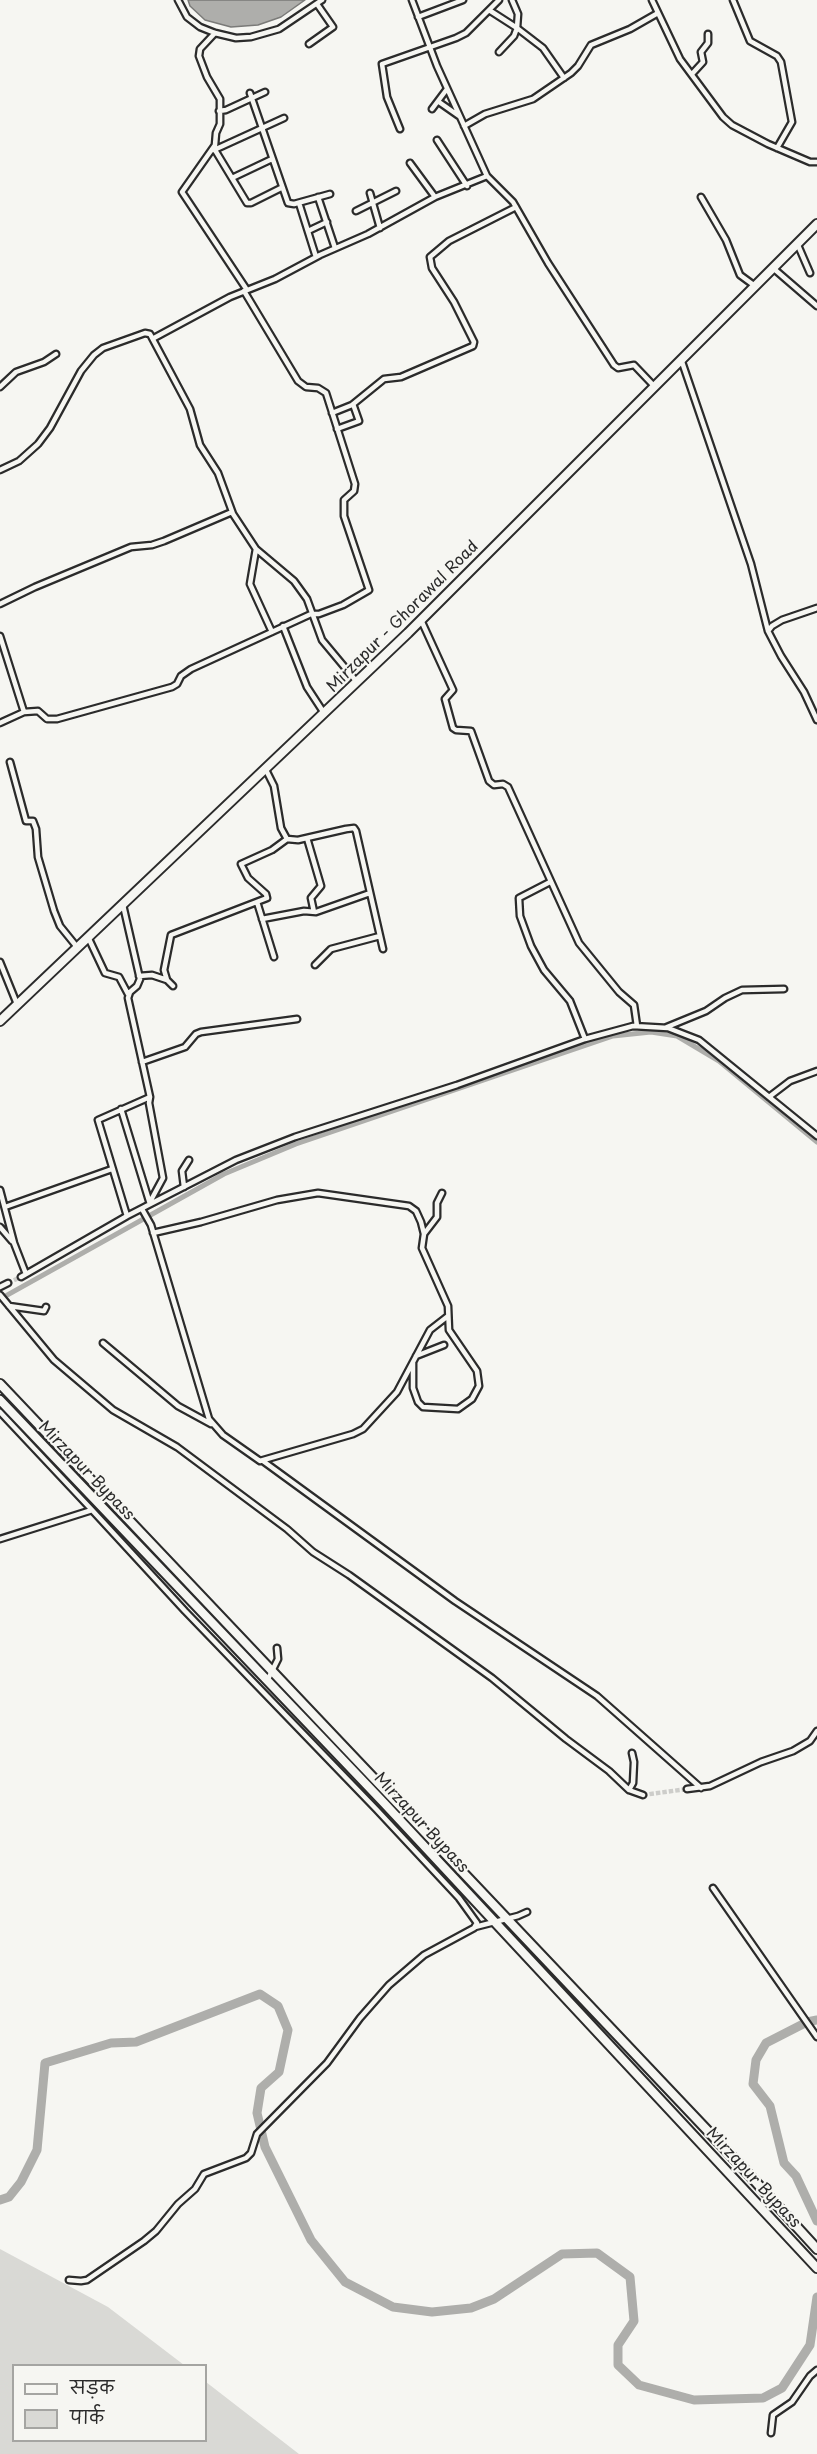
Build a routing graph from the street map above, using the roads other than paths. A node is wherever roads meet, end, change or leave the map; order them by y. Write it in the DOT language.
graph roads {
  1 [pos="178,0"];
  2 [pos="322,0"];
  3 [pos="412,0"];
  4 [pos="463,0"];
  5 [pos="498,0"];
  6 [pos="512,0"];
  7 [pos="652,0"];
  8 [pos="733,0"];
  9 [pos="317,4"];
  10 [pos="489,10"];
  11 [pos="658,13"];
  12 [pos="418,17"];
  13 [pos="517,28"];
  14 [pos="214,33"];
  15 [pos="708,34"];
  16 [pos="309,44"];
  17 [pos="430,48"];
  18 [pos="499,52"];
  19 [pos="692,74"];
  20 [pos="564,78"];
  21 [pos="447,89"];
  22 [pos="265,92"];
  23 [pos="251,96"];
  24 [pos="439,102"];
  25 [pos="432,109"];
  26 [pos="219,111"];
  27 [pos="460,116"];
  28 [pos="284,118"];
  29 [pos="464,126"];
  30 [pos="262,129"];
  31 [pos="400,129"];
  32 [pos="437,140"];
  33 [pos="777,148"];
  34 [pos="213,150"];
  35 [pos="272,159"];
  36 [pos="817,162"];
  37 [pos="410,163"];
  38 [pos="487,176"];
  39 [pos="232,178"];
  40 [pos="467,186"];
  41 [pos="281,188"];
  42 [pos="396,191"];
  43 [pos="370,193"];
  44 [pos="330,194"];
  45 [pos="318,197"];
  46 [pos="435,197"];
  47 [pos="701,197"];
  48 [pos="299,203"];
  49 [pos="373,204"];
  50 [pos="516,207"];
  51 [pos="356,211"];
  52 [pos="327,222"];
  53 [pos="817,224"];
  54 [pos="380,228"];
  55 [pos="308,231"];
  56 [pos="797,243"];
  57 [pos="335,248"];
  58 [pos="316,257"];
  59 [pos="773,268"];
  60 [pos="810,273"];
  61 [pos="755,286"];
  62 [pos="246,291"];
  63 [pos="817,306"];
  64 [pos="153,338"];
  65 [pos="56,354"];
  66 [pos="681,359"];
  67 [pos="654,386"];
  68 [pos="0,387"];
  69 [pos="353,404"];
  70 [pos="332,413"];
  71 [pos="337,429"];
  72 [pos="0,470"];
  73 [pos="232,512"];
  74 [pos="256,549"];
  75 [pos="0,604"];
  76 [pos="817,608"];
  77 [pos="311,614"];
  78 [pos="421,620"];
  79 [pos="283,626"];
  80 [pos="768,631"];
  81 [pos="272,632"];
  82 [pos="0,636"];
  83 [pos="357,682"];
  84 [pos="24,712"];
  85 [pos="324,714"];
  86 [pos="817,720"];
  87 [pos="0,723"];
  88 [pos="10,762"];
  89 [pos="266,770"];
  90 [pos="307,838"];
  91 [pos="287,839"];
  92 [pos="550,882"];
  93 [pos="370,893"];
  94 [pos="257,902"];
  95 [pos="123,905"];
  96 [pos="314,912"];
  97 [pos="262,919"];
  98 [pos="380,936"];
  99 [pos="88,937"];
  100 [pos="77,947"];
  101 [pos="383,949"];
  102 [pos="274,957"];
  103 [pos="0,962"];
  104 [pos="315,964"];
  105 [pos="140,976"];
  106 [pos="167,980"];
  107 [pos="173,986"];
  108 [pos="783,989"];
  109 [pos="128,994"];
  110 [pos="18,1005"];
  111 [pos="297,1019"];
  112 [pos="0,1021"];
  113 [pos="637,1026"];
  114 [pos="664,1027"];
  115 [pos="585,1039"];
  116 [pos="142,1062"];
  117 [pos="817,1071"];
  118 [pos="769,1096"];
  119 [pos="150,1097"];
  120 [pos="121,1109"];
  121 [pos="817,1136"];
  122 [pos="189,1160"];
  123 [pos="112,1168"];
  124 [pos="184,1187"];
  125 [pos="0,1190"];
  126 [pos="442,1193"];
  127 [pos="150,1203"];
  128 [pos="5,1207"];
  129 [pos="142,1209"];
  130 [pos="127,1216"];
  131 [pos="0,1227"];
  132 [pos="153,1233"];
  133 [pos="424,1234"];
  134 [pos="14,1244"];
  135 [pos="8,1283"];
  136 [pos="0,1287"];
  137 [pos="0,1295"];
  138 [pos="9,1306"];
  139 [pos="46,1307"];
  140 [pos="449,1316"];
  141 [pos="103,1343"];
  142 [pos="444,1345"];
  143 [pos="416,1356"];
  144 [pos="413,1363"];
  145 [pos="0,1384"];
  146 [pos="0,1400"];
  147 [pos="0,1412"];
  148 [pos="212,1424"];
  149 [pos="263,1461"];
  150 [pos="92,1510"];
  151 [pos="0,1539"];
  152 [pos="277,1648"];
  153 [pos="271,1670"];
  154 [pos="267,1681"];
  155 [pos="817,1731"];
  156 [pos="632,1753"];
  157 [pos="701,1788"];
  158 [pos="628,1790"];
  159 [pos="687,1790"];
  160 [pos="643,1795"];
  161 [pos="713,1888"];
  162 [pos="527,1912"];
  163 [pos="507,1919"];
  164 [pos="496,1922"];
  165 [pos="475,1927"];
  166 [pos="817,2037"];
  167 [pos="817,2249"];
  168 [pos="817,2268"];
  169 [pos="69,2280"];
  170 [pos="817,2370"];
  171 [pos="771,2433"];
  1 -- 14 [label="street"];
  2 -- 9 [label="street"];
  3 -- 12 [label="street"];
  4 -- 12 [label="street"];
  5 -- 10 [label="street"];
  6 -- 13 [label="street"];
  7 -- 11 [label="street"];
  8 -- 33 [label="street"];
  9 -- 14 [label="street"];
  9 -- 16 [label="street"];
  10 -- 13 [label="street"];
  10 -- 17 [label="street"];
  11 -- 19 [label="street"];
  11 -- 20 [label="street"];
  12 -- 17 [label="street"];
  13 -- 18 [label="street"];
  13 -- 20 [label="street"];
  14 -- 26 [label="street"];
  15 -- 19 [label="street"];
  17 -- 21 [label="street"];
  17 -- 31 [label="street"];
  19 -- 33 [label="street"];
  20 -- 29 [label="street"];
  21 -- 24 [label="street"];
  21 -- 27 [label="street"];
  22 -- 23 [label="street"];
  23 -- 26 [label="street"];
  23 -- 30 [label="street"];
  24 -- 25 [label="street"];
  24 -- 27 [label="street"];
  26 -- 34 [label="street"];
  27 -- 29 [label="street"];
  28 -- 30 [label="street"];
  29 -- 38 [label="street"];
  30 -- 34 [label="street"];
  30 -- 35 [label="street"];
  32 -- 40 [label="street"];
  33 -- 36 [label="street"];
  34 -- 39 [label="street"];
  34 -- 62 [label="street"];
  35 -- 39 [label="street"];
  35 -- 41 [label="street"];
  37 -- 46 [label="street"];
  38 -- 40 [label="street"];
  38 -- 50 [label="street"];
  39 -- 41 [label="street"];
  40 -- 46 [label="street"];
  41 -- 48 [label="street"];
  42 -- 49 [label="street"];
  43 -- 49 [label="street"];
  44 -- 45 [label="street"];
  45 -- 48 [label="street"];
  45 -- 52 [label="street"];
  46 -- 54 [label="street"];
  47 -- 61 [label="street"];
  48 -- 55 [label="street"];
  49 -- 51 [label="street"];
  49 -- 54 [label="street"];
  50 -- 67 [label="street"];
  50 -- 69 [label="street"];
  52 -- 55 [label="street"];
  52 -- 57 [label="street"];
  53 -- 56 [label="main road, Mirzapur - Ghorawal Road"];
  54 -- 57 [label="street"];
  55 -- 58 [label="street"];
  56 -- 59 [label="main road, Mirzapur - Ghorawal Road"];
  56 -- 60 [label="street"];
  57 -- 58 [label="street"];
  58 -- 62 [label="street"];
  59 -- 61 [label="main road, Mirzapur - Ghorawal Road"];
  59 -- 63 [label="street"];
  61 -- 66 [label="main road, Mirzapur - Ghorawal Road"];
  62 -- 64 [label="street"];
  62 -- 70 [label="street"];
  64 -- 72 [label="street"];
  64 -- 73 [label="street"];
  65 -- 68 [label="street"];
  66 -- 67 [label="main road, Mirzapur - Ghorawal Road"];
  66 -- 80 [label="street"];
  67 -- 78 [label="main road, Mirzapur - Ghorawal Road"];
  69 -- 70 [label="street"];
  69 -- 71 [label="street"];
  70 -- 71 [label="street"];
  71 -- 77 [label="street"];
  73 -- 74 [label="street"];
  73 -- 75 [label="street"];
  74 -- 77 [label="street"];
  74 -- 81 [label="street"];
  76 -- 80 [label="street"];
  77 -- 79 [label="street"];
  77 -- 83 [label="street"];
  78 -- 83 [label="main road, Mirzapur - Ghorawal Road"];
  78 -- 92 [label="street"];
  79 -- 81 [label="street"];
  79 -- 85 [label="street"];
  80 -- 86 [label="street"];
  81 -- 84 [label="street"];
  82 -- 84 [label="street"];
  83 -- 85 [label="main road, Mirzapur - Ghorawal Road"];
  84 -- 87 [label="street"];
  85 -- 89 [label="main road, Mirzapur - Ghorawal Road"];
  88 -- 100 [label="street"];
  89 -- 91 [label="street"];
  89 -- 95 [label="main road, Mirzapur - Ghorawal Road"];
  90 -- 91 [label="street"];
  90 -- 93 [label="street"];
  90 -- 96 [label="street"];
  91 -- 94 [label="street"];
  92 -- 113 [label="street"];
  92 -- 115 [label="street"];
  93 -- 96 [label="street"];
  93 -- 98 [label="street"];
  94 -- 97 [label="street"];
  94 -- 106 [label="street"];
  95 -- 99 [label="main road, Mirzapur - Ghorawal Road"];
  95 -- 105 [label="street"];
  96 -- 97 [label="street"];
  97 -- 102 [label="street"];
  98 -- 101 [label="street"];
  98 -- 104 [label="street"];
  99 -- 100 [label="main road, Mirzapur - Ghorawal Road"];
  99 -- 109 [label="street"];
  100 -- 110 [label="main road, Mirzapur - Ghorawal Road"];
  103 -- 110 [label="street"];
  105 -- 106 [label="street"];
  105 -- 109 [label="street"];
  106 -- 107 [label="street"];
  108 -- 114 [label="street"];
  109 -- 116 [label="street"];
  110 -- 112 [label="main road, Mirzapur - Ghorawal Road"];
  111 -- 116 [label="street"];
  113 -- 114 [label="street"];
  113 -- 115 [label="street"];
  114 -- 118 [label="street"];
  115 -- 124 [label="street"];
  116 -- 119 [label="street"];
  117 -- 118 [label="street"];
  118 -- 121 [label="street"];
  119 -- 120 [label="street"];
  119 -- 127 [label="street"];
  120 -- 123 [label="street"];
  120 -- 127 [label="street"];
  122 -- 124 [label="street"];
  123 -- 128 [label="street"];
  123 -- 130 [label="street"];
  124 -- 127 [label="street"];
  125 -- 128 [label="street"];
  126 -- 133 [label="street"];
  127 -- 129 [label="street"];
  128 -- 134 [label="street"];
  129 -- 130 [label="street"];
  129 -- 132 [label="street"];
  130 -- 134 [label="street"];
  131 -- 134 [label="street"];
  132 -- 133 [label="street"];
  132 -- 148 [label="street"];
  133 -- 140 [label="street"];
  135 -- 136 [label="street"];
  137 -- 138 [label="street"];
  138 -- 139 [label="street"];
  138 -- 158 [label="street"];
  140 -- 143 [label="street"];
  140 -- 144 [label="street"];
  141 -- 148 [label="street"];
  142 -- 143 [label="street"];
  143 -- 144 [label="street"];
  144 -- 149 [label="street"];
  145 -- 153 [label="main road, Mirzapur Bypass"];
  146 -- 154 [label="main road, Mirzapur Bypass"];
  147 -- 150 [label="street"];
  148 -- 149 [label="street"];
  149 -- 157 [label="street"];
  150 -- 151 [label="street"];
  150 -- 165 [label="street"];
  152 -- 153 [label="street"];
  153 -- 154 [label="street"];
  153 -- 163 [label="main road, Mirzapur Bypass"];
  154 -- 164 [label="main road, Mirzapur Bypass"];
  155 -- 157 [label="street"];
  156 -- 158 [label="street"];
  157 -- 159 [label="street"];
  158 -- 160 [label="street"];
  161 -- 166 [label="street"];
  162 -- 163 [label="street"];
  163 -- 164 [label="street"];
  163 -- 167 [label="main road, Mirzapur Bypass"];
  164 -- 165 [label="street"];
  164 -- 168 [label="main road, Mirzapur Bypass"];
  165 -- 169 [label="street"];
  170 -- 171 [label="street"];
}
